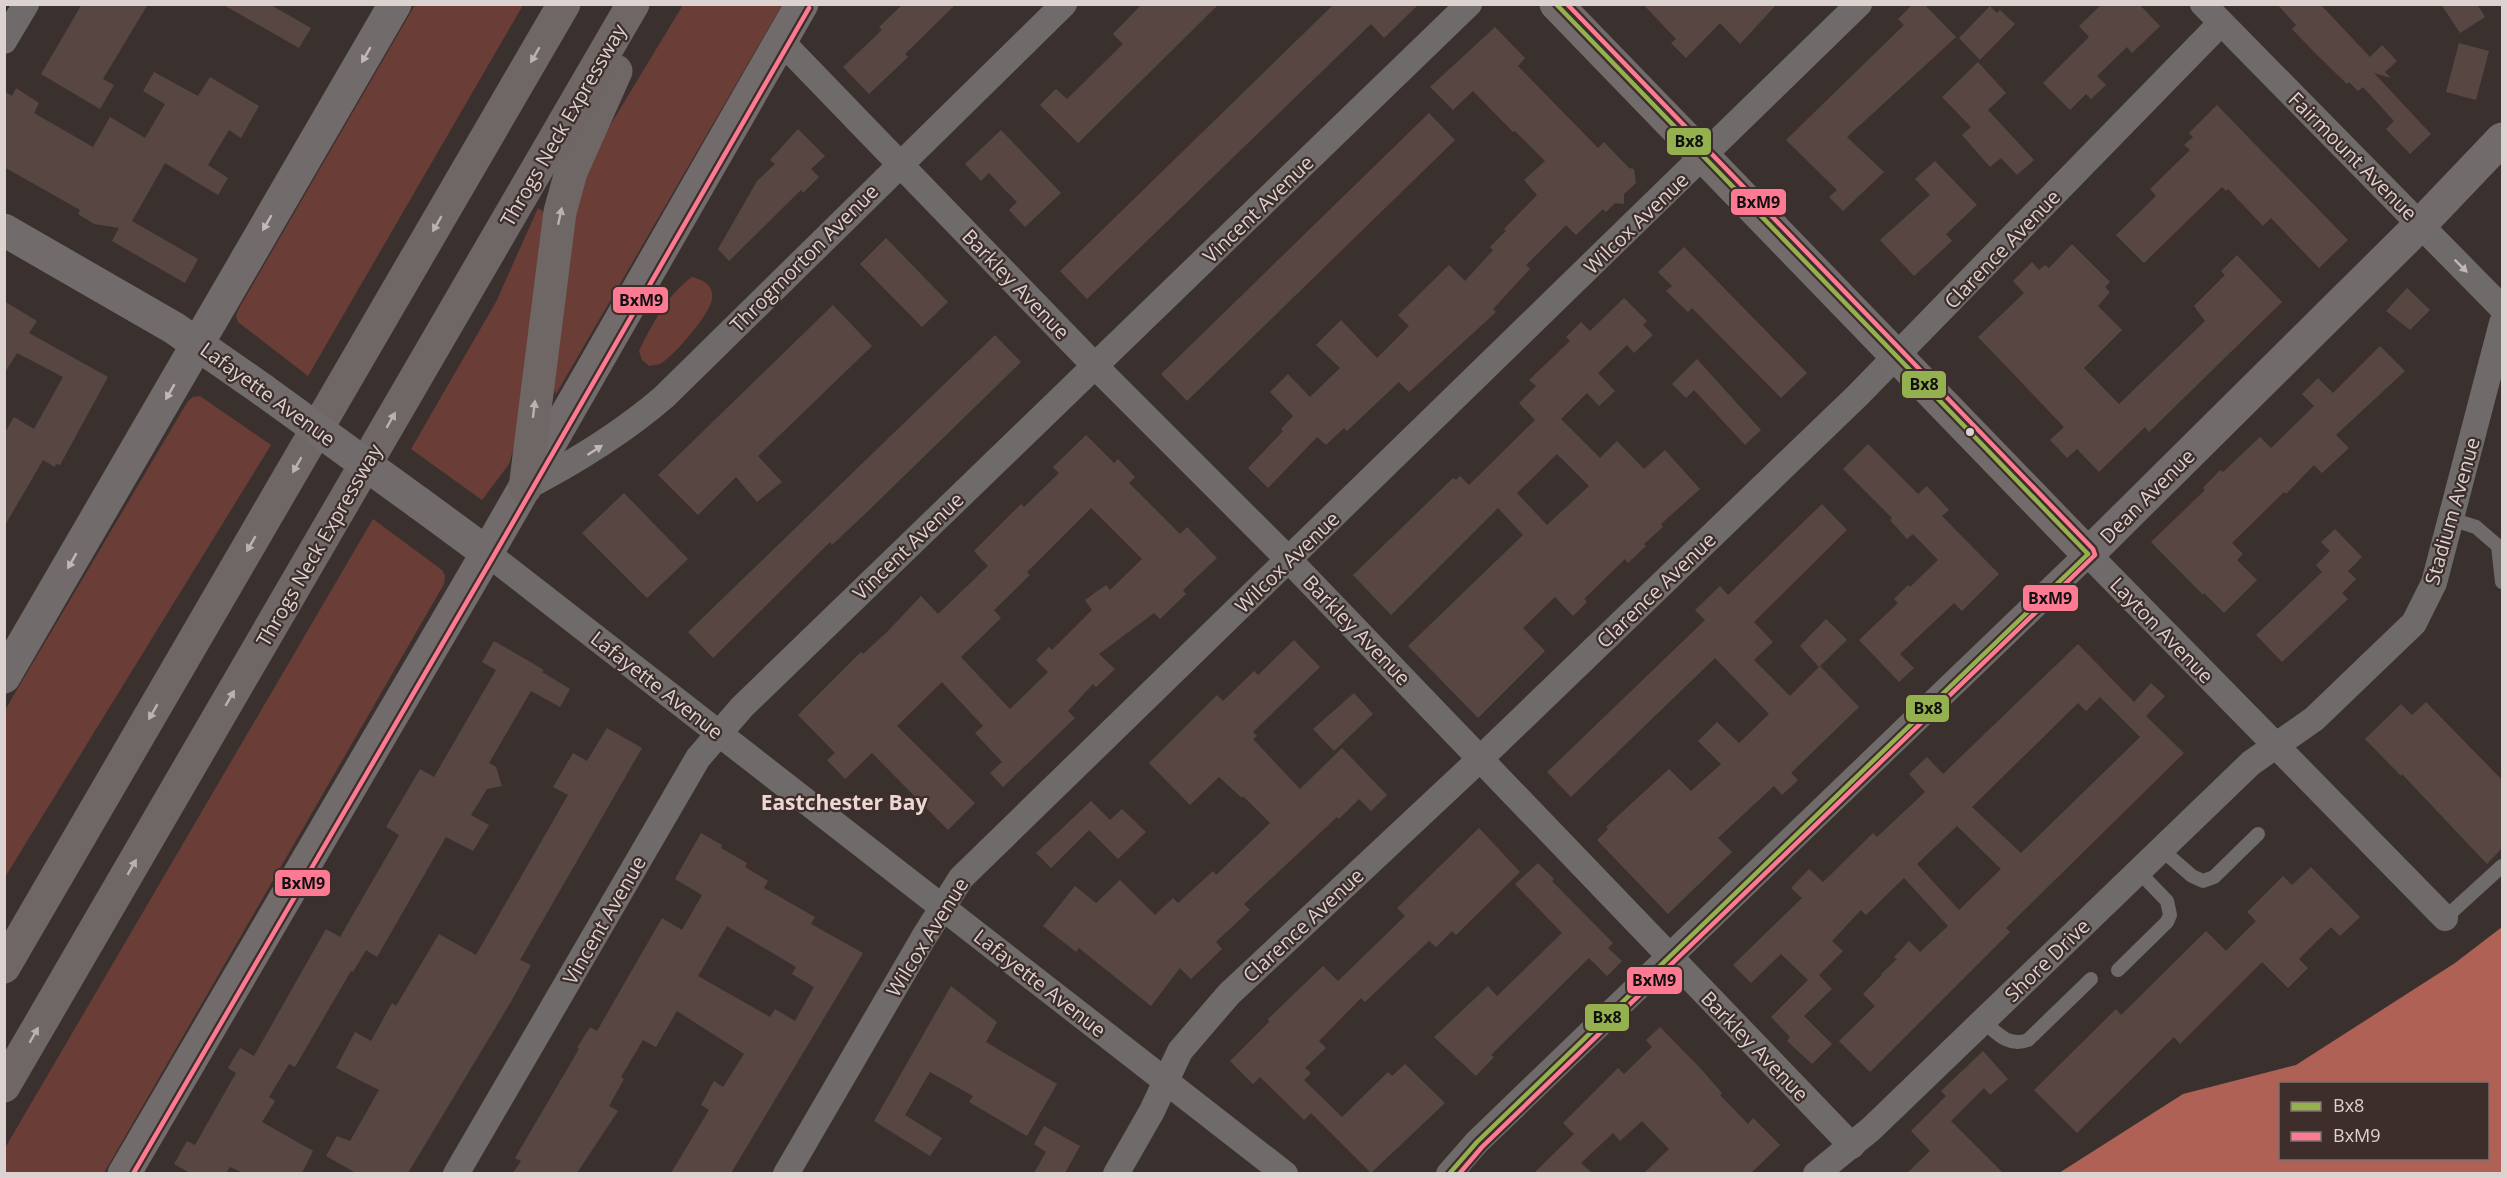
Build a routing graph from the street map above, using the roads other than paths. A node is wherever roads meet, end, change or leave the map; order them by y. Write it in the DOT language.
graph roads {
  1 [pos="26,4"];
  2 [pos="395,4"];
  3 [pos="564,4"];
  4 [pos="633,4"];
  5 [pos="646,4"];
  6 [pos="802,4"];
  7 [pos="1064,4"];
  8 [pos="1468,4"];
  9 [pos="1556,4"];
  10 [pos="1859,4"];
  11 [pos="2203,4"];
  12 [pos="2221,23"];
  13 [pos="4,41"];
  14 [pos="781,41"];
  15 [pos="2502,139"];
  16 [pos="1704,157"];
  17 [pos="900,164"];
  18 [pos="2420,225"];
  19 [pos="4,230"];
  20 [pos="2502,308"];
  21 [pos="2502,323"];
  22 [pos="198,343"];
  23 [pos="1897,356"];
  24 [pos="1095,366"];
  25 [pos="525,488"];
  26 [pos="2451,519"];
  27 [pos="487,553"];
  28 [pos="2088,554"];
  29 [pos="1289,560"];
  30 [pos="2502,582"];
  31 [pos="4,677"];
  32 [pos="719,733"];
  33 [pos="2276,746"];
  34 [pos="1480,759"];
  35 [pos="2259,834"];
  36 [pos="2162,850"];
  37 [pos="2502,866"];
  38 [pos="2139,872"];
  39 [pos="42,903"];
  40 [pos="943,907"];
  41 [pos="2445,918"];
  42 [pos="4,943"];
  43 [pos="1670,958"];
  44 [pos="4,967"];
  45 [pos="2118,970"];
  46 [pos="2091,979"];
  47 [pos="1983,1021"];
  48 [pos="1166,1081"];
  49 [pos="4,1086"];
  50 [pos="1852,1146"];
  51 [pos="124,1173"];
  52 [pos="456,1173"];
  53 [pos="786,1173"];
  54 [pos="1116,1173"];
  55 [pos="1285,1173"];
  56 [pos="1449,1173"];
  57 [pos="1816,1173"];
  1 -- 13 [label="street"];
  2 -- 22 [label="street, one-way"];
  3 -- 39 [label="highway, one-way"];
  49 -- 4 [label="highway, Throgs Neck Expressway, one-way"];
  25 -- 5 [label="highway, one-way"];
  6 -- 14 [label="street"];
  7 -- 17 [label="street, Throgmorton Avenue"];
  8 -- 24 [label="street, Vincent Avenue"];
  9 -- 16 [label="street, Layton Avenue"];
  10 -- 16 [label="street, Wilcox Avenue"];
  11 -- 12 [label="street, Fairmount Avenue"];
  12 -- 18 [label="street, Fairmount Avenue"];
  12 -- 23 [label="street, Clarence Avenue"];
  14 -- 17 [label="street, Barkley Avenue"];
  14 -- 25 [label="street"];
  15 -- 18 [label="street, Dean Avenue"];
  16 -- 23 [label="street, Layton Avenue"];
  16 -- 29 [label="street, Wilcox Avenue"];
  17 -- 24 [label="street, Barkley Avenue"];
  25 -- 17 [label="street, Throgmorton Avenue, one-way"];
  18 -- 20 [label="street, Fairmount Avenue, one-way"];
  18 -- 28 [label="street, Dean Avenue"];
  19 -- 22 [label="street, Lafayette Avenue"];
  21 -- 26 [label="street, Stadium Avenue"];
  22 -- 27 [label="street, Lafayette Avenue, bridge"];
  22 -- 31 [label="street, one-way"];
  23 -- 28 [label="street, Layton Avenue"];
  23 -- 34 [label="street, Clarence Avenue"];
  24 -- 29 [label="street, Barkley Avenue"];
  24 -- 32 [label="street, Vincent Avenue"];
  25 -- 27 [label="street"];
  26 -- 30 [label="lane"];
  26 -- 33 [label="street, Stadium Avenue"];
  27 -- 32 [label="street, Lafayette Avenue"];
  27 -- 51 [label="street"];
  28 -- 33 [label="street, Layton Avenue"];
  28 -- 43 [label="street, Dean Avenue"];
  29 -- 34 [label="street, Barkley Avenue"];
  29 -- 40 [label="street, Wilcox Avenue"];
  32 -- 40 [label="street, Lafayette Avenue"];
  32 -- 52 [label="street, Vincent Avenue"];
  33 -- 36 [label="street, Shore Drive"];
  33 -- 41 [label="street, Layton Avenue"];
  34 -- 43 [label="street, Barkley Avenue"];
  34 -- 48 [label="street, Clarence Avenue"];
  35 -- 36 [label="lane"];
  36 -- 38 [label="street, Shore Drive"];
  37 -- 41 [label="lane"];
  38 -- 45 [label="lane"];
  38 -- 47 [label="street, Shore Drive"];
  39 -- 42 [label="highway"];
  39 -- 44 [label="highway"];
  40 -- 48 [label="street, Lafayette Avenue"];
  40 -- 53 [label="street, Wilcox Avenue"];
  43 -- 50 [label="street, Barkley Avenue"];
  43 -- 56 [label="street, Dean Avenue"];
  46 -- 47 [label="lane"];
  47 -- 50 [label="street, Shore Drive"];
  48 -- 54 [label="street, Clarence Avenue"];
  48 -- 55 [label="street, Lafayette Avenue"];
  50 -- 57 [label="street, Shore Drive"];
}
